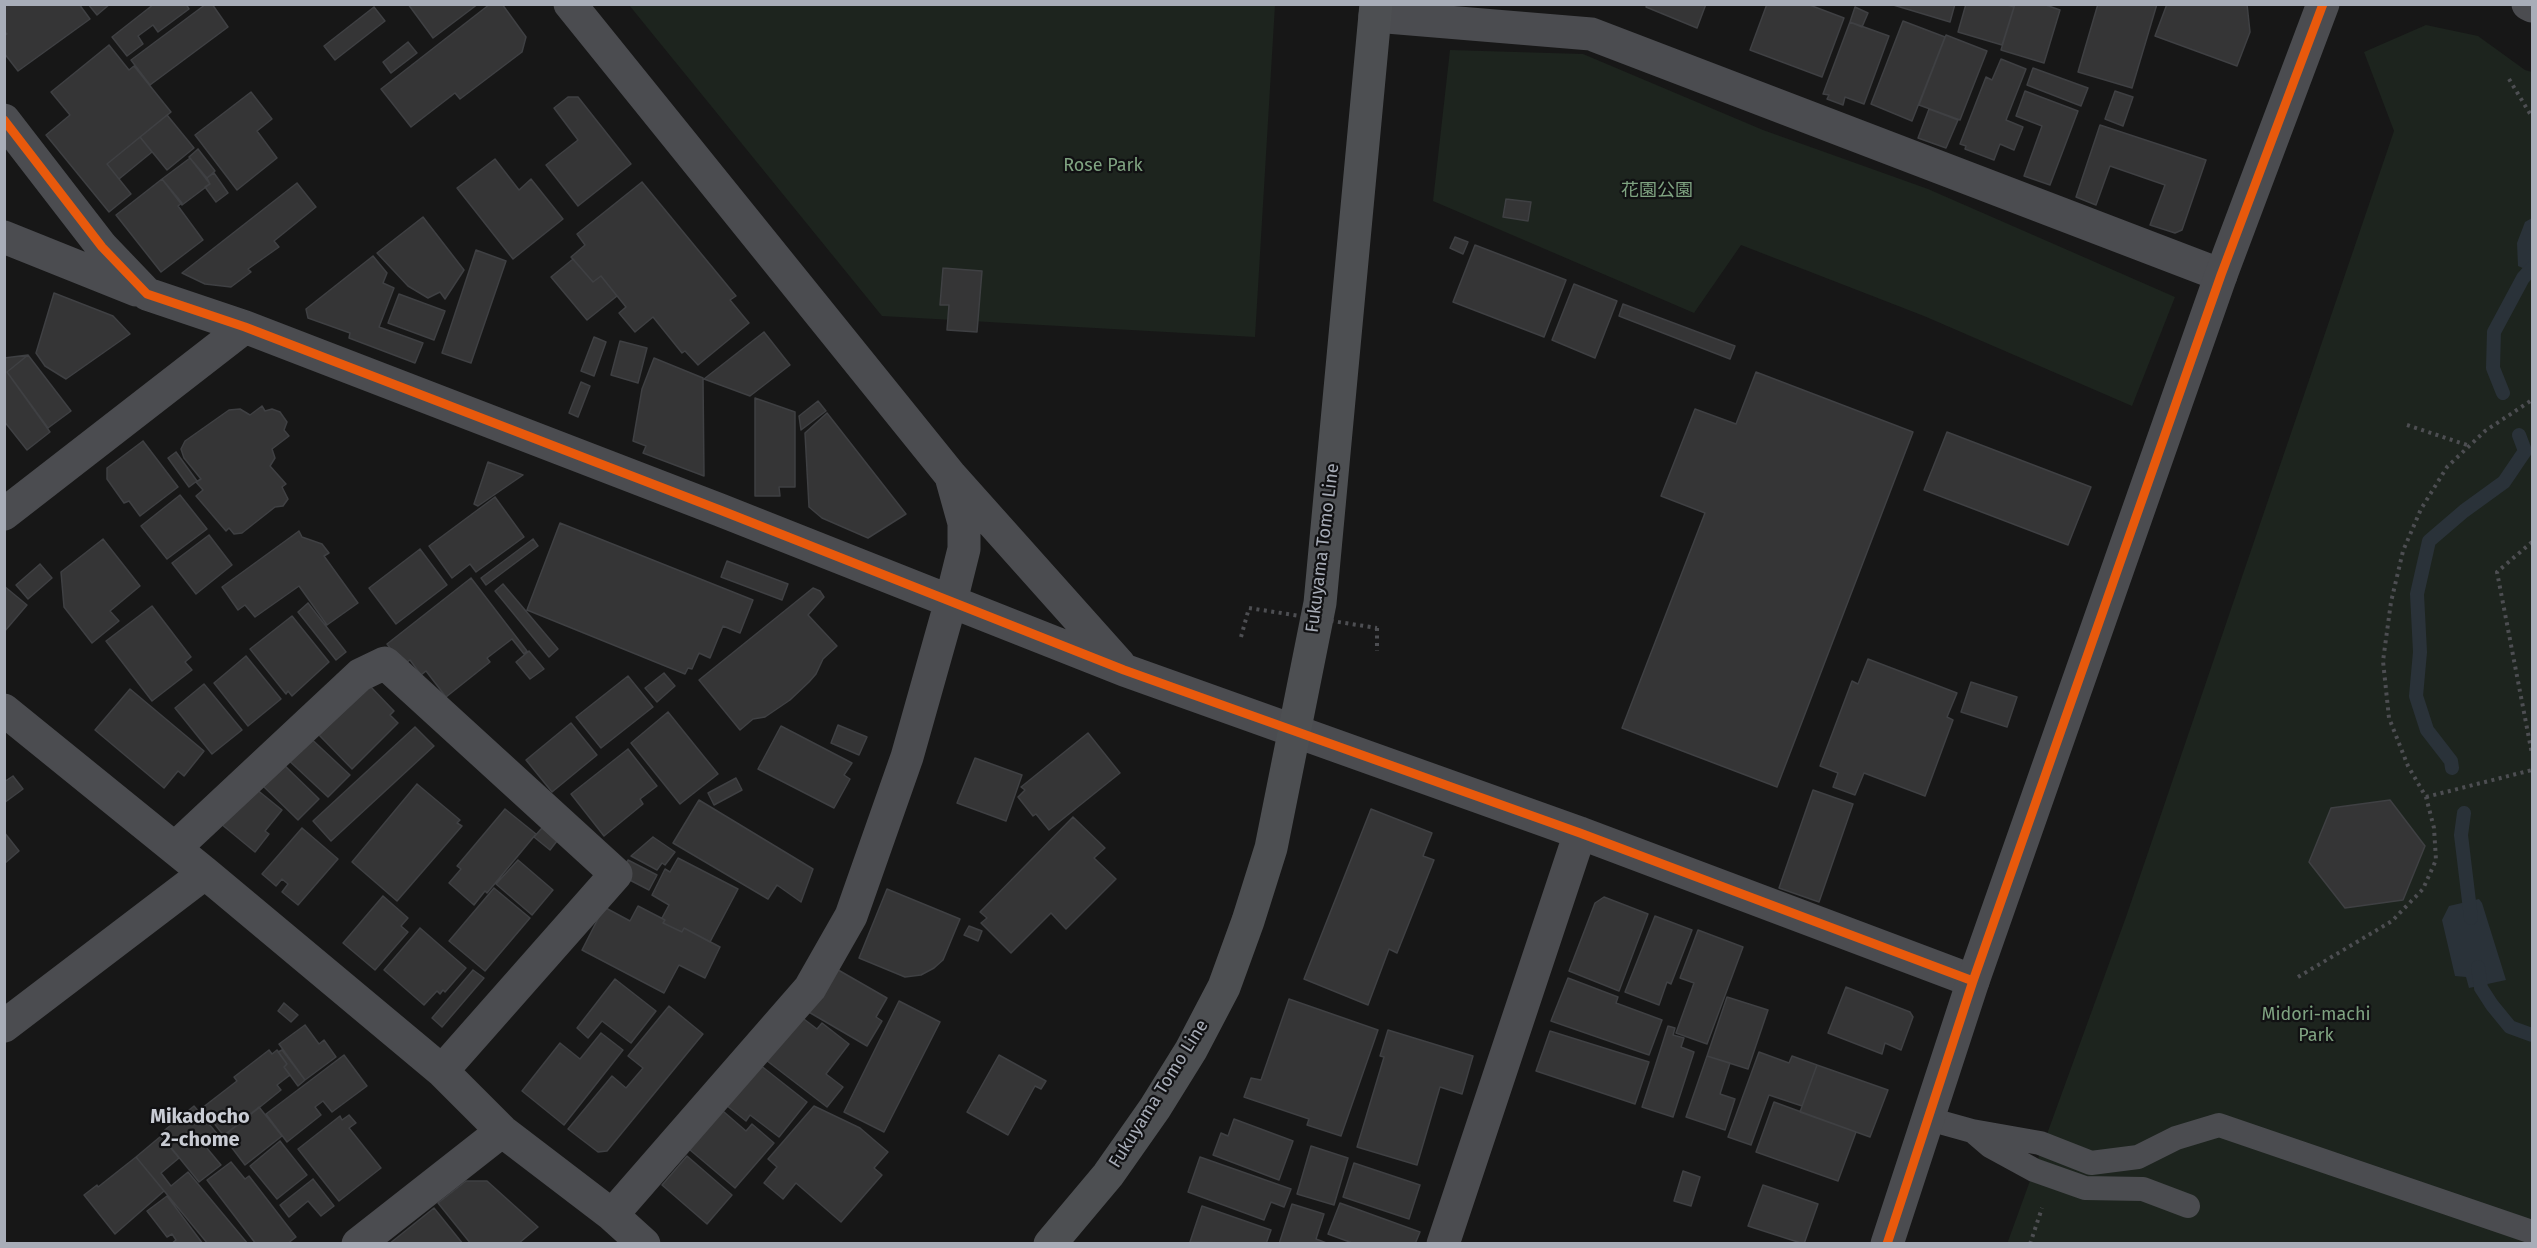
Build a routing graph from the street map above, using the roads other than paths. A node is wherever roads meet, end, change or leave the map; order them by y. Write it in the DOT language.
graph roads {
  1 [pos="570,4"];
  2 [pos="2323,4"];
  3 [pos="1375,10"];
  4 [pos="4,120"];
  5 [pos="4,237"];
  6 [pos="2221,275"];
  7 [pos="147,294"];
  8 [pos="245,327"];
  9 [pos="951,476"];
  10 [pos="4,514"];
  11 [pos="951,601"];
  12 [pos="1124,669"];
  13 [pos="6,713"];
  14 [pos="1293,731"];
  15 [pos="1580,833"];
  16 [pos="174,848"];
  17 [pos="205,873"];
  18 [pos="1973,981"];
  19 [pos="4,1026"];
  20 [pos="442,1071"];
  21 [pos="1929,1119"];
  22 [pos="502,1131"];
  23 [pos="1972,1131"];
  24 [pos="2188,1206"];
  25 [pos="612,1215"];
  26 [pos="2532,1232"];
  27 [pos="358,1244"];
  28 [pos="644,1244"];
  29 [pos="1050,1244"];
  30 [pos="1443,1244"];
  31 [pos="1887,1244"];
  1 -- 9 [label="street"];
  2 -- 6 [label="street"];
  3 -- 6 [label="street"];
  3 -- 14 [label="main road, Fukuyama Tomo Line"];
  4 -- 7 [label="street"];
  5 -- 7 [label="street"];
  6 -- 18 [label="street"];
  7 -- 8 [label="street"];
  8 -- 10 [label="street"];
  8 -- 11 [label="street"];
  9 -- 11 [label="street"];
  9 -- 12 [label="street"];
  11 -- 12 [label="street"];
  11 -- 25 [label="street"];
  12 -- 14 [label="street"];
  13 -- 16 [label="street"];
  14 -- 15 [label="street"];
  14 -- 29 [label="main road, Fukuyama Tomo Line"];
  15 -- 18 [label="street"];
  15 -- 30 [label="street"];
  16 -- 17 [label="street"];
  16 -- 20 [label="street"];
  17 -- 19 [label="street"];
  17 -- 20 [label="street"];
  18 -- 21 [label="street"];
  20 -- 22 [label="street"];
  21 -- 23 [label="lane"];
  21 -- 31 [label="street"];
  22 -- 25 [label="street"];
  22 -- 27 [label="street"];
  23 -- 24 [label="lane"];
  23 -- 26 [label="lane"];
  25 -- 28 [label="street"];
}
